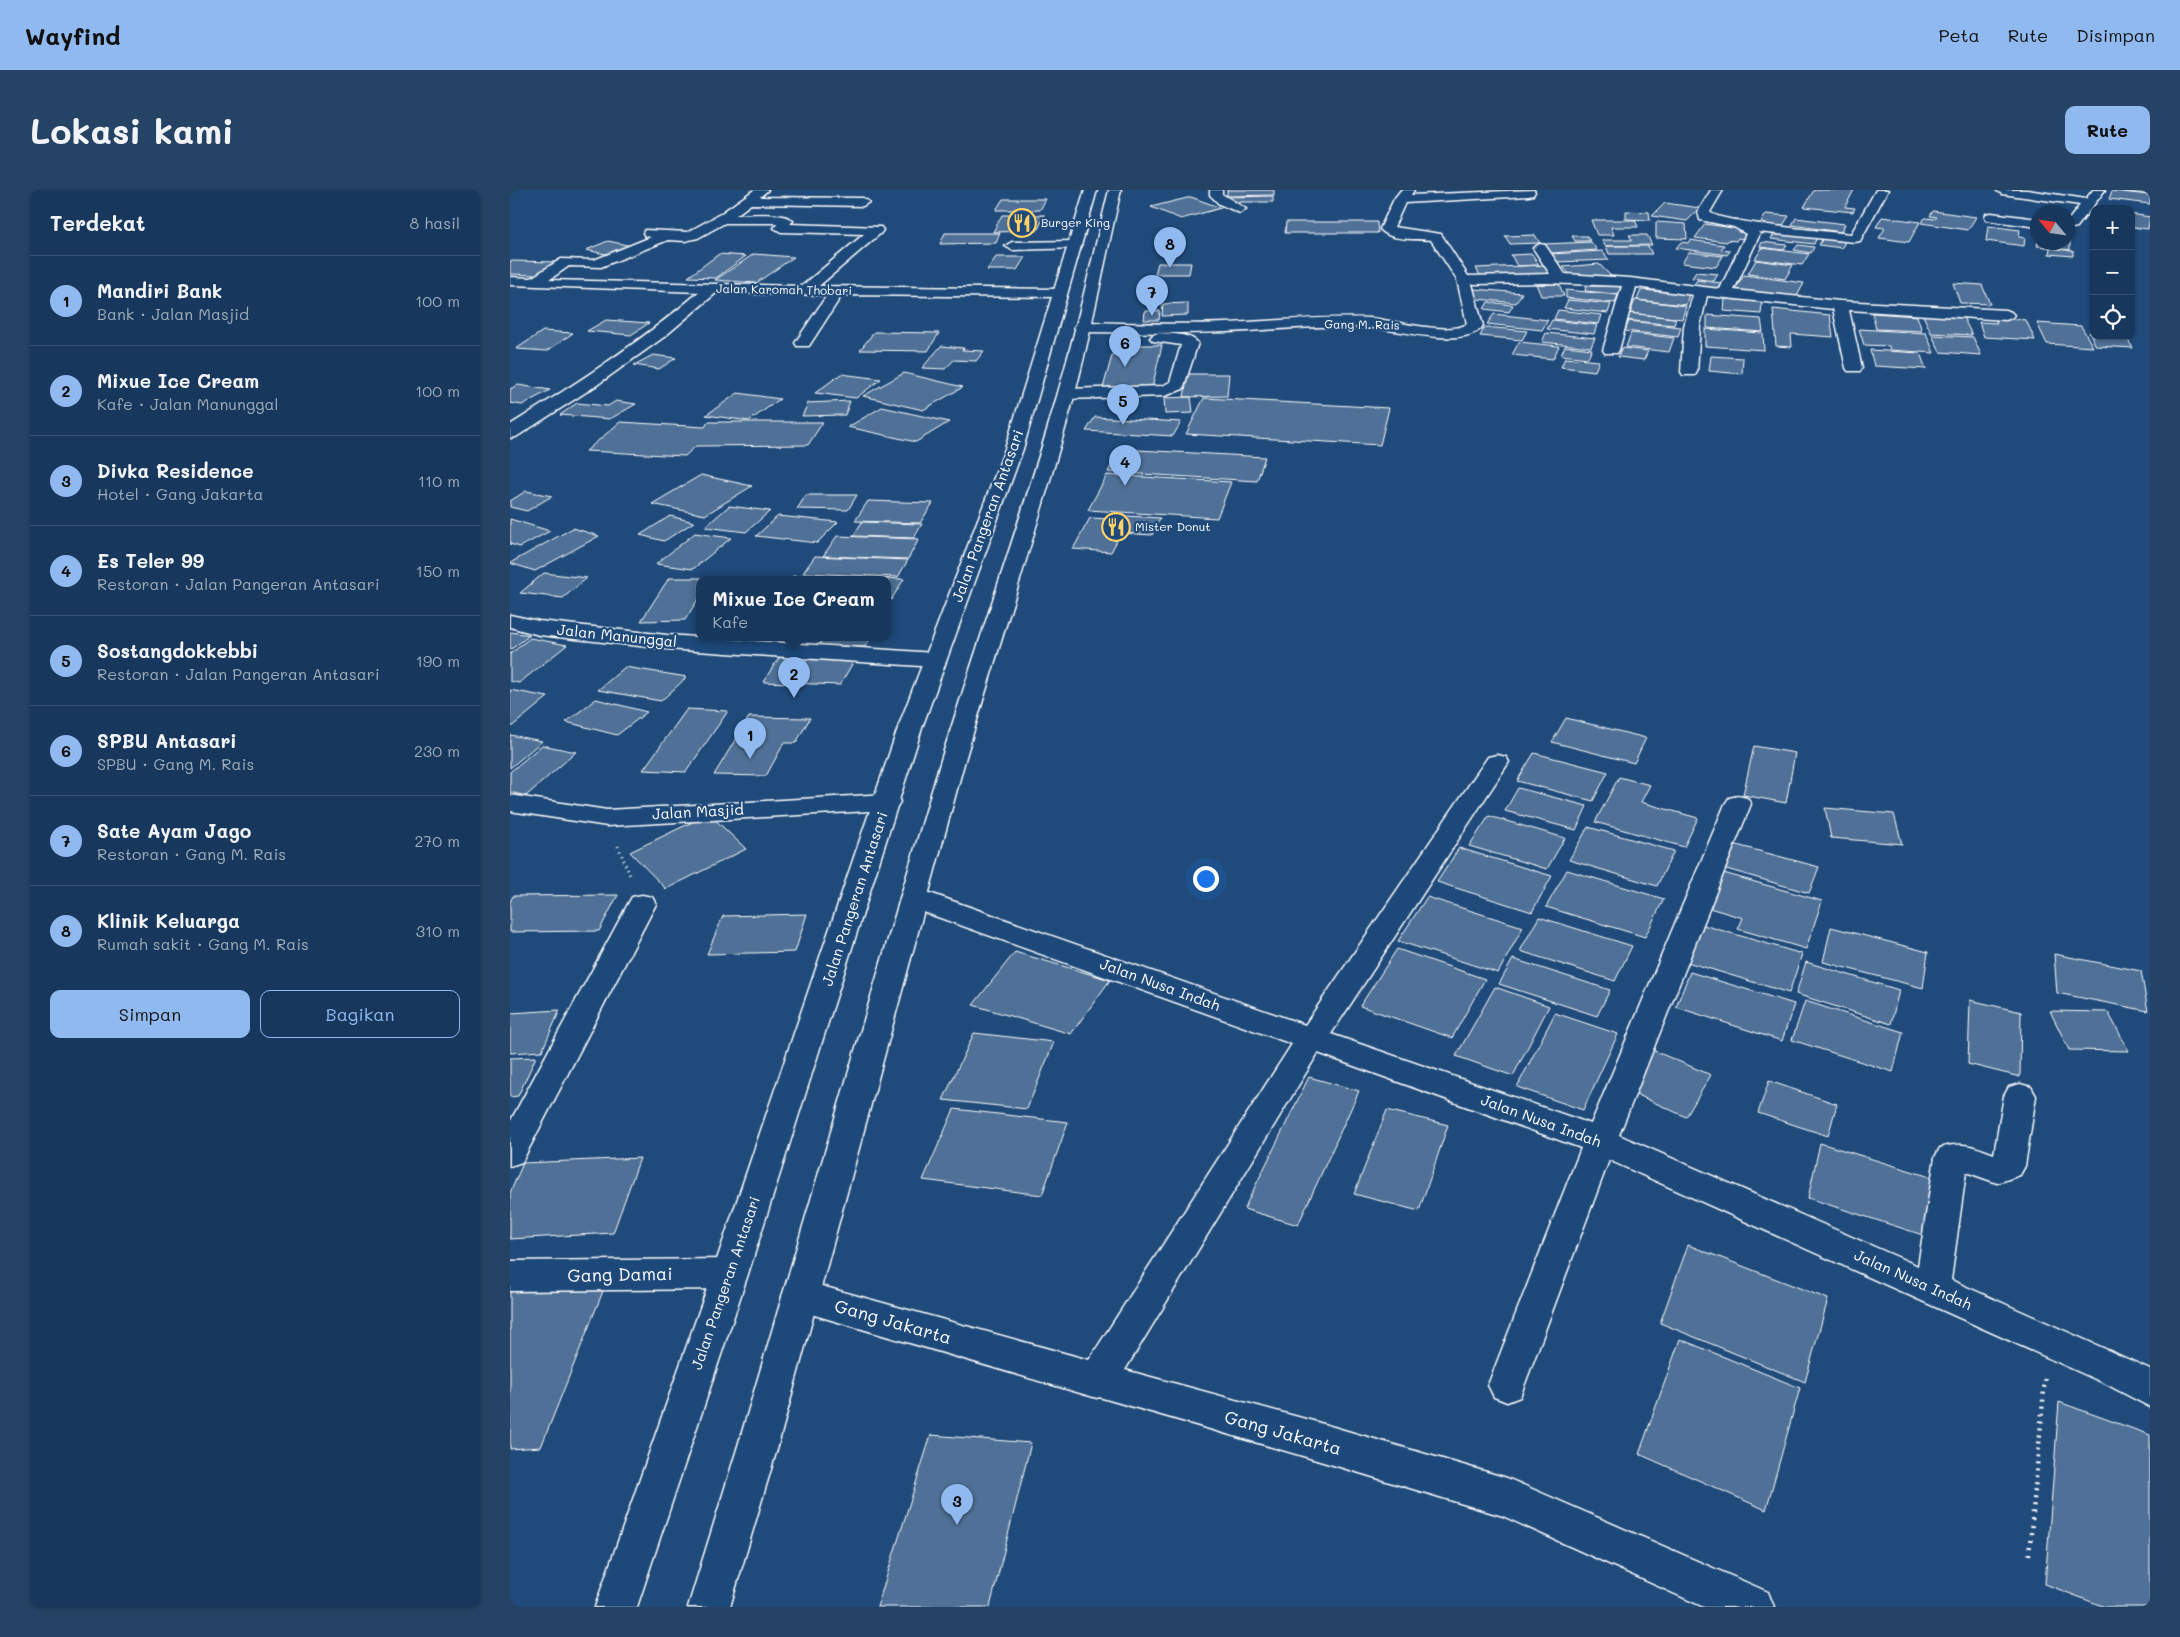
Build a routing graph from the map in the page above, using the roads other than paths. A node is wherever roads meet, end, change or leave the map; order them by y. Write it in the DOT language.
graph roads {
  1 [pos="762,190"];
  2 [pos="1091,190"];
  3 [pos="1115,190"];
  4 [pos="1216,190"];
  5 [pos="1717,190"];
  6 [pos="1882,190"];
  7 [pos="2002,190"];
  8 [pos="2099,190"];
  9 [pos="1529,192"];
  10 [pos="1404,195"];
  11 [pos="747,201"];
  12 [pos="863,202"];
  13 [pos="2090,203"];
  14 [pos="1240,209"];
  15 [pos="1991,217"];
  16 [pos="720,219"];
  17 [pos="2075,220"];
  18 [pos="2030,222"];
  19 [pos="1743,226"];
  20 [pos="639,232"];
  21 [pos="668,235"];
  22 [pos="1074,244"];
  23 [pos="1012,246"];
  24 [pos="1540,248"];
  25 [pos="1560,278"];
  26 [pos="510,280"];
  27 [pos="1464,280"];
  28 [pos="536,282"];
  29 [pos="1630,282"];
  30 [pos="712,288"];
  31 [pos="806,290"];
  32 [pos="838,290"];
  33 [pos="1701,292"];
  34 [pos="1058,293"];
  35 [pos="1725,294"];
  36 [pos="1840,305"];
  37 [pos="2006,315"];
  38 [pos="1081,333"];
  39 [pos="803,343"];
  40 [pos="1611,350"];
  41 [pos="1854,368"];
  42 [pos="1689,372"];
  43 [pos="1066,394"];
  44 [pos="510,433"];
  45 [pos="997,498"];
  46 [pos="1032,510"];
  47 [pos="988,522"];
  48 [pos="510,621"];
  49 [pos="935,660"];
  50 [pos="1497,762"];
  51 [pos="887,802"];
  52 [pos="510,803"];
  53 [pos="1738,804"];
  54 [pos="914,898"];
  55 [pos="642,904"];
  56 [pos="1311,1039"];
  57 [pos="2020,1096"];
  58 [pos="1600,1141"];
  59 [pos="510,1153"];
  60 [pos="730,1274"];
  61 [pos="510,1276"];
  62 [pos="1932,1288"];
  63 [pos="800,1296"];
  64 [pos="1097,1381"];
  65 [pos="1507,1385"];
  66 [pos="2150,1389"];
  67 [pos="616,1607"];
  68 [pos="710,1607"];
  69 [pos="1753,1607"];
  1 -- 11 [label="street"];
  2 -- 22 [label="street, Jalan Pangeran Antasari"];
  3 -- 38 [label="street"];
  4 -- 14 [label="street"];
  5 -- 19 [label="street"];
  6 -- 19 [label="street"];
  7 -- 13 [label="street"];
  8 -- 13 [label="street"];
  9 -- 10 [label="street"];
  10 -- 27 [label="street, Gang M. Rais"];
  11 -- 12 [label="street"];
  11 -- 16 [label="street"];
  13 -- 17 [label="street"];
  15 -- 18 [label="street"];
  16 -- 21 [label="street"];
  16 -- 31 [label="street"];
  19 -- 35 [label="street"];
  20 -- 21 [label="street"];
  21 -- 28 [label="street"];
  22 -- 23 [label="street"];
  22 -- 34 [label="street, Jalan Pangeran Antasari"];
  24 -- 25 [label="street"];
  25 -- 27 [label="street"];
  25 -- 29 [label="street"];
  26 -- 28 [label="street, Jalan Karomah Thobari"];
  27 -- 38 [label="street, Gang M. Rais"];
  28 -- 30 [label="street, Jalan Karomah Thobari"];
  29 -- 33 [label="street"];
  29 -- 40 [label="street"];
  30 -- 31 [label="street, Jalan Karomah Thobari"];
  30 -- 44 [label="street"];
  31 -- 32 [label="street, Jalan Karomah Thobari"];
  32 -- 34 [label="street, Jalan Karomah Thobari"];
  32 -- 39 [label="street"];
  33 -- 35 [label="street"];
  33 -- 42 [label="street"];
  34 -- 45 [label="street, Jalan Pangeran Antasari"];
  35 -- 36 [label="street"];
  36 -- 37 [label="street"];
  36 -- 41 [label="street"];
  38 -- 43 [label="street"];
  38 -- 43 [label="street"];
  43 -- 46 [label="street"];
  45 -- 46 [label="street"];
  45 -- 47 [label="street, Jalan Pangeran Antasari"];
  46 -- 47 [label="street"];
  46 -- 54 [label="street"];
  47 -- 49 [label="street, Jalan Pangeran Antasari"];
  48 -- 49 [label="street, Jalan Manunggal"];
  49 -- 51 [label="street, Jalan Pangeran Antasari"];
  50 -- 56 [label="street"];
  51 -- 52 [label="street, Jalan Masjid"];
  51 -- 60 [label="street, Jalan Pangeran Antasari"];
  53 -- 58 [label="street"];
  54 -- 56 [label="street, Jalan Nusa Indah"];
  54 -- 63 [label="street"];
  55 -- 59 [label="street"];
  56 -- 58 [label="street, Jalan Nusa Indah"];
  56 -- 64 [label="street"];
  57 -- 62 [label="street"];
  58 -- 62 [label="street, Jalan Nusa Indah"];
  58 -- 65 [label="street"];
  60 -- 61 [label="street, Gang Damai"];
  60 -- 67 [label="street, Jalan Pangeran Antasari"];
  62 -- 66 [label="street, Jalan Nusa Indah"];
  63 -- 64 [label="street, Gang Jakarta"];
  63 -- 68 [label="street"];
  64 -- 69 [label="street, Gang Jakarta"];
}
